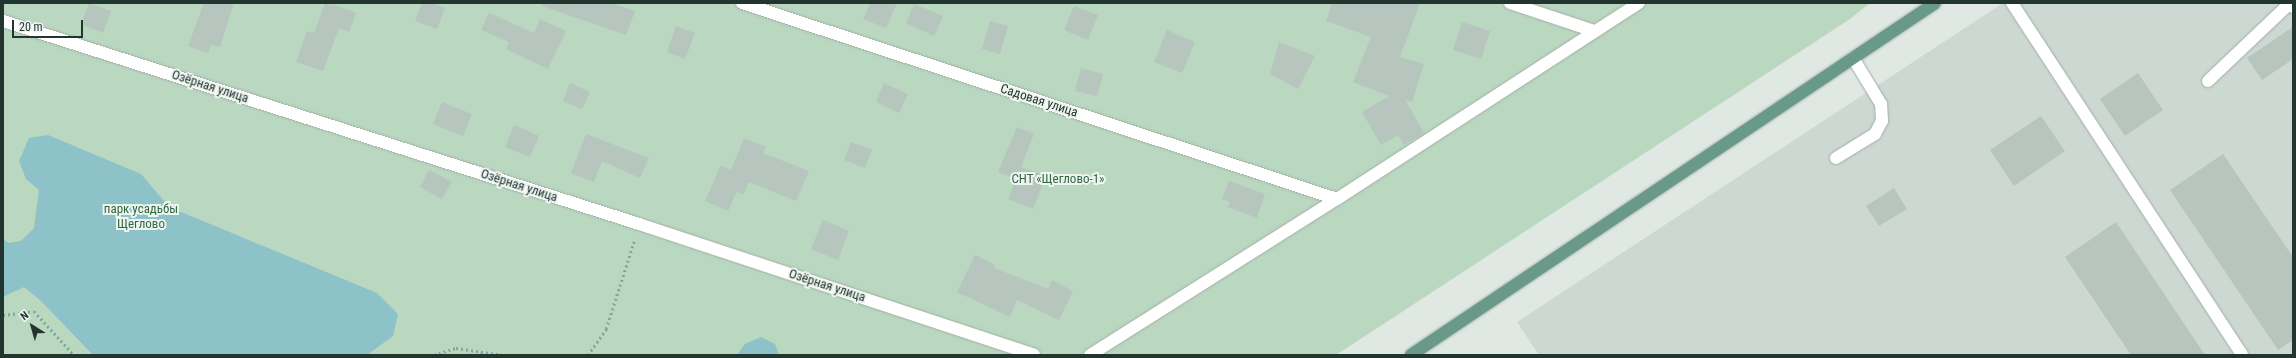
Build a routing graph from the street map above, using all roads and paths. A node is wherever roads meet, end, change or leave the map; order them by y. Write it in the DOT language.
graph roads {
  1 [pos="742,3"];
  2 [pos="1510,3"];
  3 [pos="1639,3"];
  4 [pos="1935,3"];
  5 [pos="2012,3"];
  6 [pos="2293,7"];
  7 [pos="3,21"];
  8 [pos="1594,31"];
  9 [pos="1853,58"];
  10 [pos="2208,81"];
  11 [pos="1836,158"];
  12 [pos="1337,200"];
  13 [pos="639,224"];
  14 [pos="3,316"];
  15 [pos="74,355"];
  16 [pos="434,355"];
  17 [pos="502,355"];
  18 [pos="588,355"];
  19 [pos="1034,355"];
  20 [pos="1090,355"];
  21 [pos="1411,355"];
  22 [pos="2242,355"];
  1 -- 12 [label="street, Садовая улица"];
  2 -- 8 [label="street"];
  3 -- 8 [label="street"];
  4 -- 9 [label="main road"];
  5 -- 22 [label="street"];
  6 -- 10 [label="street"];
  7 -- 13 [label="street, Озёрная улица"];
  8 -- 12 [label="street"];
  9 -- 11 [label="street"];
  9 -- 21 [label="main road"];
  12 -- 20 [label="street"];
  13 -- 18 [label="path"];
  13 -- 19 [label="street, Озёрная улица"];
  14 -- 15 [label="path"];
  16 -- 17 [label="path"];
}
